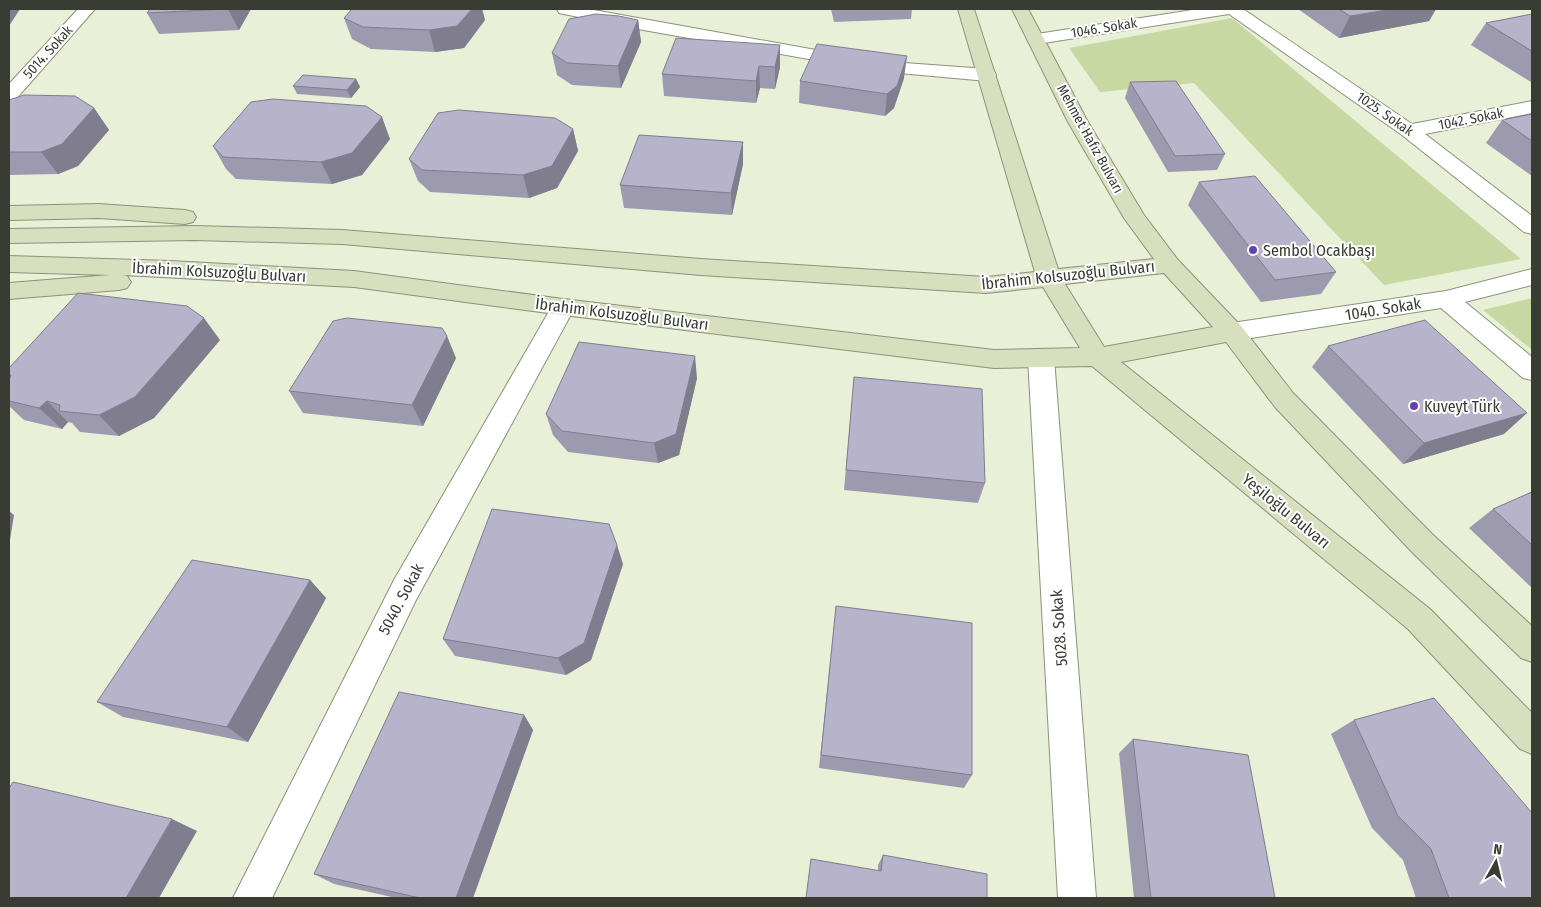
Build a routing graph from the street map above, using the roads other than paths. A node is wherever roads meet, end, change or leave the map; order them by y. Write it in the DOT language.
graph roads {
  1 [pos="87,9"];
  2 [pos="569,9"];
  3 [pos="966,9"];
  4 [pos="1020,9"];
  5 [pos="1231,9"];
  6 [pos="1036,39"];
  7 [pos="987,75"];
  8 [pos="9,95"];
  9 [pos="1532,107"];
  10 [pos="1409,131"];
  11 [pos="9,213"];
  12 [pos="1532,227"];
  13 [pos="9,236"];
  14 [pos="342,237"];
  15 [pos="9,264"];
  16 [pos="1170,265"];
  17 [pos="171,269"];
  18 [pos="1532,277"];
  19 [pos="1049,278"];
  20 [pos="9,290"];
  21 [pos="1446,299"];
  22 [pos="563,307"];
  23 [pos="1232,332"];
  24 [pos="1098,357"];
  25 [pos="1041,358"];
  26 [pos="1532,372"];
  27 [pos="1532,647"];
  28 [pos="1532,737"];
  29 [pos="252,898"];
  30 [pos="1077,898"];
  1 -- 8 [label="street, 5014. Sokak"];
  2 -- 7 [label="street"];
  3 -- 7 [label="main road"];
  4 -- 6 [label="main road, Mehmet Hafız Bulvarı"];
  5 -- 6 [label="street, 1046. Sokak"];
  5 -- 10 [label="street, 1025. Sokak"];
  6 -- 16 [label="main road, Mehmet Hafız Bulvarı"];
  7 -- 19 [label="main road"];
  9 -- 10 [label="street, 1042. Sokak"];
  10 -- 12 [label="street, 1025. Sokak"];
  11 -- 14 [label="main road"];
  13 -- 14 [label="main road, İbrahim Kolsuzoğlu Bulvarı"];
  14 -- 19 [label="main road, İbrahim Kolsuzoğlu Bulvarı"];
  15 -- 17 [label="main road, İbrahim Kolsuzoğlu Bulvarı"];
  16 -- 19 [label="main road, İbrahim Kolsuzoğlu Bulvarı"];
  16 -- 23 [label="main road"];
  17 -- 20 [label="main road"];
  17 -- 22 [label="main road, İbrahim Kolsuzoğlu Bulvarı"];
  18 -- 21 [label="street, 1040. Sokak"];
  19 -- 24 [label="main road, Yeşiloğlu Bulvarı"];
  21 -- 23 [label="street, 1040. Sokak"];
  21 -- 26 [label="street"];
  22 -- 25 [label="main road, İbrahim Kolsuzoğlu Bulvarı"];
  22 -- 29 [label="street, 5040. Sokak"];
  23 -- 24 [label="main road, İbrahim Kolsuzoğlu Bulvarı"];
  23 -- 27 [label="main road"];
  24 -- 25 [label="main road, İbrahim Kolsuzoğlu Bulvarı"];
  24 -- 28 [label="main road, Yeşiloğlu Bulvarı"];
  25 -- 30 [label="street, 5028. Sokak"];
}
